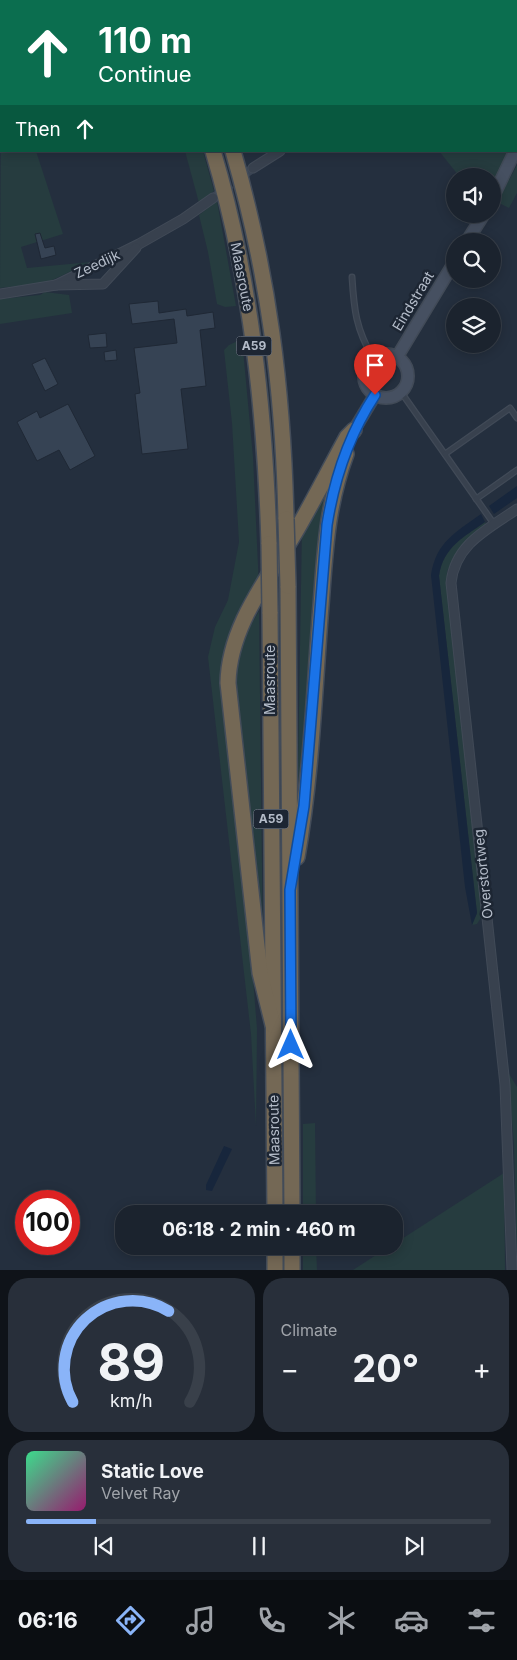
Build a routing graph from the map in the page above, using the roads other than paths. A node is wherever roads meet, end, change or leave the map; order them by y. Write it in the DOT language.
graph roads {
  1 [pos="213,152"];
  2 [pos="233,152"];
  3 [pos="278,152"];
  4 [pos="514,152"];
  5 [pos="253,168"];
  6 [pos="501,181"];
  7 [pos="213,198"];
  8 [pos="140,244"];
  9 [pos="352,277"];
  10 [pos="446,277"];
  11 [pos="56,285"];
  12 [pos="0,294"];
  13 [pos="398,357"];
  14 [pos="373,358"];
  15 [pos="401,392"];
  16 [pos="375,395"];
  17 [pos="517,418"];
  18 [pos="354,430"];
  19 [pos="445,454"];
  20 [pos="517,470"];
  21 [pos="476,499"];
  22 [pos="517,509"];
  23 [pos="494,525"];
  24 [pos="290,890"];
  25 [pos="273,1025"];
  26 [pos="275,1205"];
  27 [pos="292,1205"];
  28 [pos="275,1255"];
  29 [pos="292,1255"];
  30 [pos="275,1270"];
  31 [pos="292,1270"];
  32 [pos="512,1270"];
  1 -- 25 [label="highway, Maasroute / A59, bridge"];
  2 -- 24 [label="highway, Maasroute / A59, bridge"];
  3 -- 5 [label="street"];
  4 -- 6 [label="main road"];
  7 -- 8 [label="street, Zeedijk"];
  8 -- 11 [label="street, Zeedijk"];
  8 -- 11 [label="street, Zeedijk"];
  9 -- 14 [label="lane"];
  10 -- 13 [label="main road, Eindstraat"];
  11 -- 12 [label="street, Zeedijk"];
  13 -- 14 [label="main road"];
  13 -- 15 [label="main road"];
  14 -- 16 [label="main road"];
  15 -- 16 [label="main road"];
  15 -- 19 [label="lane"];
  16 -- 18 [label="main road"];
  17 -- 19 [label="lane"];
  18 -- 24 [label="highway, A59"];
  18 -- 25 [label="highway, A59"];
  19 -- 21 [label="lane"];
  20 -- 21 [label="lane"];
  21 -- 23 [label="lane"];
  22 -- 23 [label="street, Overstortweg"];
  23 -- 32 [label="street, Overstortweg"];
  24 -- 27 [label="highway, Maasroute / A59"];
  25 -- 26 [label="highway, Maasroute / A59"];
  28 -- 30 [label="highway"];
  29 -- 31 [label="highway"];
}
